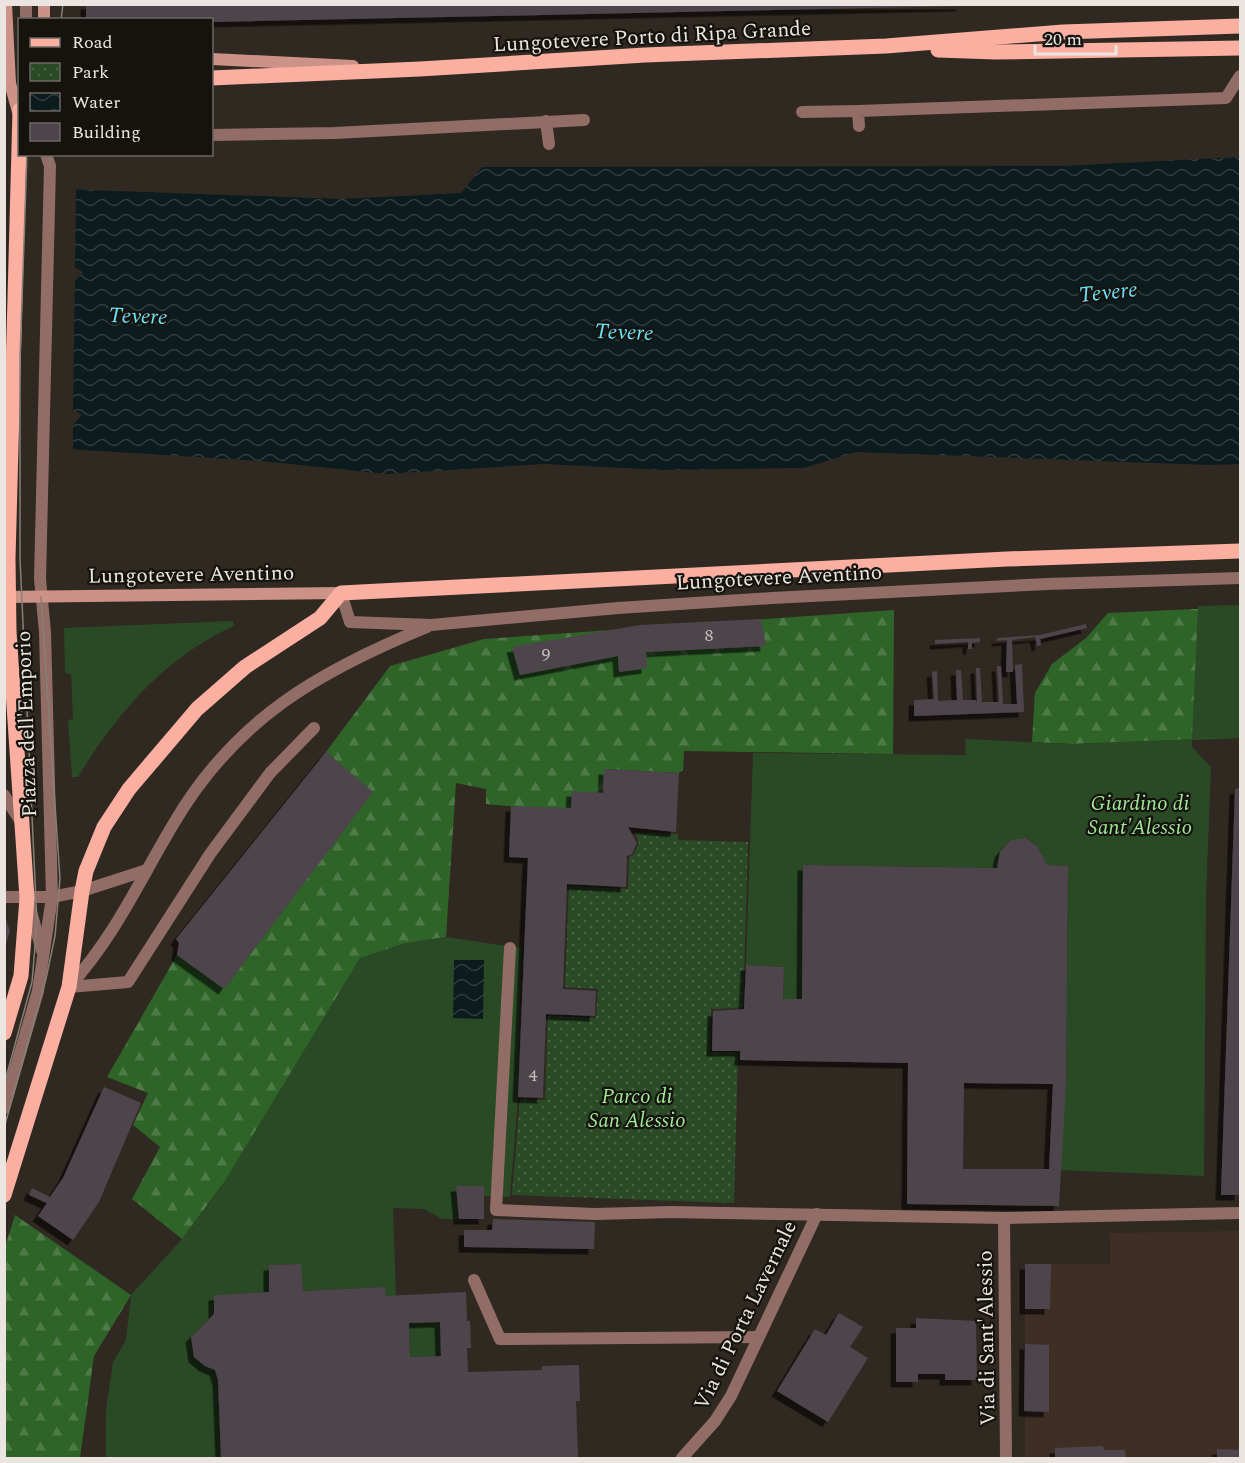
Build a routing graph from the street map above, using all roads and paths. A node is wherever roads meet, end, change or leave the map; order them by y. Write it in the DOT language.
graph roads {
  1 [pos="6,4"];
  2 [pos="1240,26"];
  3 [pos="886,46"];
  4 [pos="1240,48"];
  5 [pos="213,59"];
  6 [pos="420,69"];
  7 [pos="1240,76"];
  8 [pos="213,78"];
  9 [pos="14,85"];
  10 [pos="18,106"];
  11 [pos="858,111"];
  12 [pos="802,112"];
  13 [pos="584,120"];
  14 [pos="546,121"];
  15 [pos="859,126"];
  16 [pos="213,135"];
  17 [pos="549,144"];
  18 [pos="18,153"];
  19 [pos="48,160"];
  20 [pos="1240,551"];
  21 [pos="1240,578"];
  22 [pos="341,593"];
  23 [pos="41,597"];
  24 [pos="7,598"];
  25 [pos="431,625"];
  26 [pos="314,728"];
  27 [pos="5,798"];
  28 [pos="24,827"];
  29 [pos="147,870"];
  30 [pos="82,891"];
  31 [pos="4,897"];
  32 [pos="52,897"];
  33 [pos="27,898"];
  34 [pos="510,948"];
  35 [pos="43,955"];
  36 [pos="69,987"];
  37 [pos="4,1033"];
  38 [pos="4,1108"];
  39 [pos="4,1195"];
  40 [pos="1240,1213"];
  41 [pos="817,1214"];
  42 [pos="1004,1218"];
  43 [pos="474,1280"];
  44 [pos="757,1337"];
  45 [pos="682,1458"];
  46 [pos="1006,1458"];
  1 -- 9 [label="main road"];
  2 -- 3 [label="main road, Lungotevere Porto di Ripa Grande"];
  3 -- 4 [label="main road, Lungotevere Porto di Ripa Grande"];
  3 -- 6 [label="main road, Lungotevere Porto di Ripa Grande"];
  5 -- 6 [label="main road, Lungotevere Porto di Ripa Grande"];
  6 -- 8 [label="main road, Lungotevere Porto di Ripa Grande"];
  7 -- 11 [label="street"];
  9 -- 10 [label="main road"];
  11 -- 12 [label="street"];
  11 -- 15 [label="street"];
  13 -- 14 [label="street"];
  14 -- 16 [label="street"];
  14 -- 17 [label="street"];
  18 -- 24 [label="main road, Piazza dell'Emporio"];
  19 -- 23 [label="street, Piazza dell'Emporio"];
  20 -- 22 [label="main road, Lungotevere Aventino"];
  21 -- 25 [label="street, Lungotevere Aventino"];
  22 -- 23 [label="main road, Lungotevere Aventino"];
  22 -- 25 [label="street, Lungotevere Aventino"];
  22 -- 30 [label="main road"];
  23 -- 24 [label="main road"];
  23 -- 32 [label="street, Piazza dell'Emporio"];
  24 -- 28 [label="main road, Piazza dell'Emporio"];
  25 -- 29 [label="street"];
  26 -- 36 [label="street"];
  27 -- 28 [label="street, Piazza dell'Emporio"];
  28 -- 33 [label="main road, Piazza dell'Emporio"];
  29 -- 30 [label="street"];
  29 -- 36 [label="street"];
  30 -- 32 [label="street"];
  30 -- 36 [label="main road"];
  31 -- 33 [label="street"];
  32 -- 33 [label="street"];
  32 -- 35 [label="street, Piazza dell'Emporio"];
  33 -- 35 [label="street, Piazza dell'Emporio"];
  33 -- 37 [label="main road, Piazza dell'Emporio"];
  34 -- 41 [label="street"];
  35 -- 38 [label="street"];
  36 -- 39 [label="main road"];
  40 -- 42 [label="street"];
  41 -- 42 [label="street"];
  41 -- 44 [label="street, Via di Porta Lavernale"];
  42 -- 46 [label="street, Via di Sant'Alessio"];
  43 -- 44 [label="street"];
  44 -- 45 [label="street, Via di Porta Lavernale"];
}
